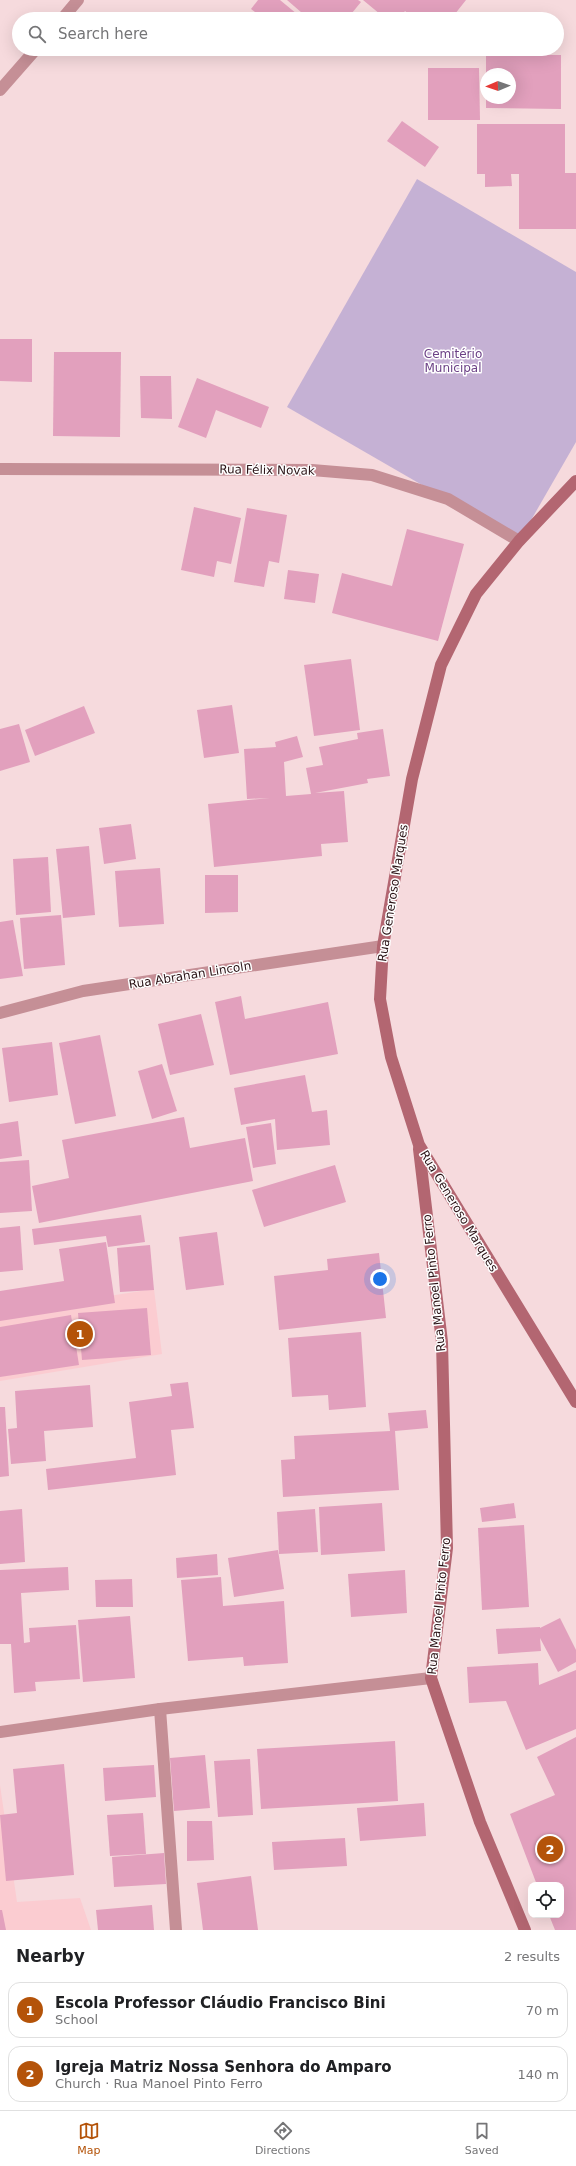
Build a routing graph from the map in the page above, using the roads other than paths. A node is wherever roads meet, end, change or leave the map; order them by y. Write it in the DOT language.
graph roads {
  1 [pos="78,0"];
  2 [pos="68,12"];
  3 [pos="30,56"];
  4 [pos="0,90"];
  5 [pos="0,469"];
  6 [pos="576,481"];
  7 [pos="519,542"];
  8 [pos="383,946"];
  9 [pos="0,1013"];
  10 [pos="419,1145"];
  11 [pos="576,1402"];
  12 [pos="431,1678"];
  13 [pos="160,1709"];
  14 [pos="0,1732"];
  15 [pos="176,1930"];
  16 [pos="525,1930"];
  1 -- 2 [label="street"];
  3 -- 4 [label="street"];
  5 -- 7 [label="street, Rua Félix Novak"];
  6 -- 7 [label="street, Rua Generoso Marques"];
  7 -- 8 [label="street, Rua Generoso Marques"];
  8 -- 9 [label="street, Rua Abrahan Lincoln"];
  8 -- 10 [label="street, Rua Generoso Marques"];
  10 -- 11 [label="street, Rua Generoso Marques"];
  10 -- 12 [label="street, Rua Manoel Pinto Ferro"];
  12 -- 13 [label="street"];
  12 -- 16 [label="street, Rua Manoel Pinto Ferro"];
  13 -- 14 [label="street"];
  13 -- 15 [label="street"];
}
